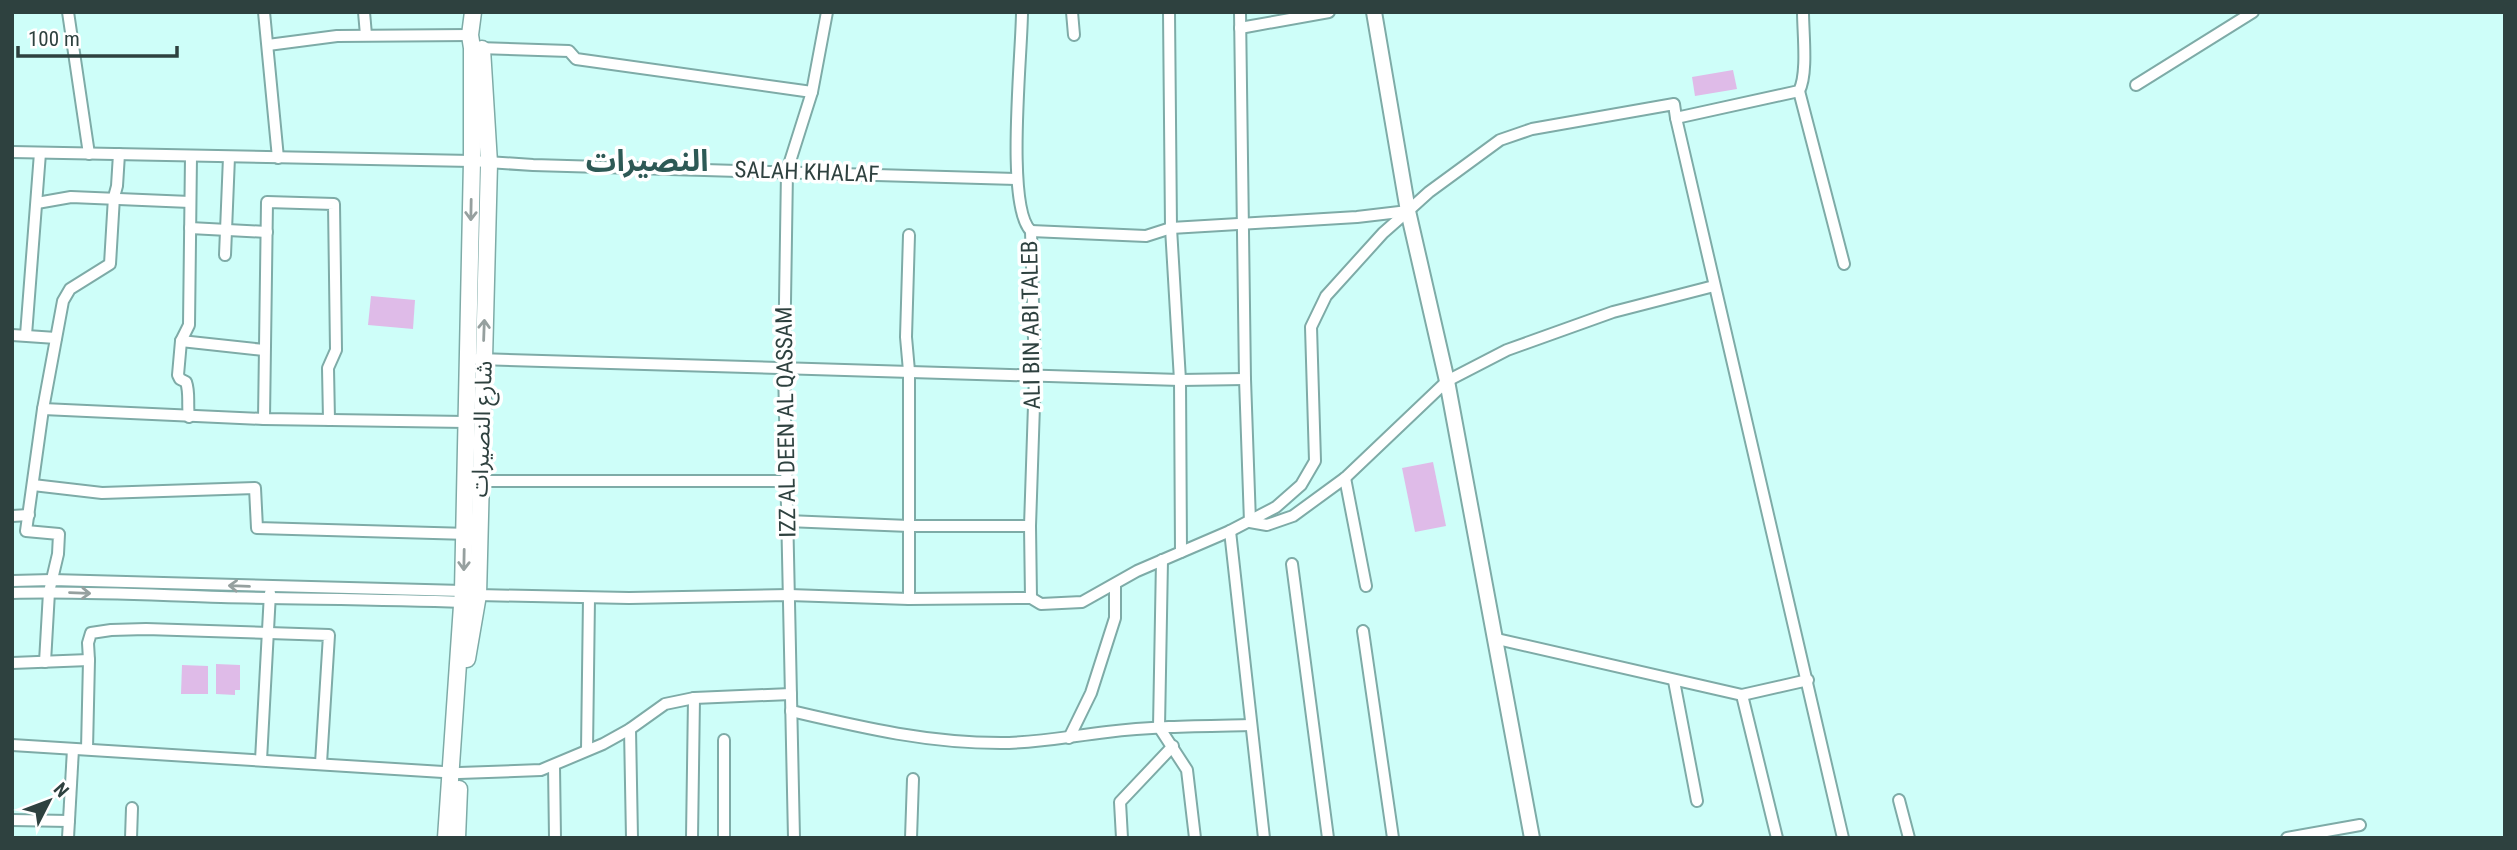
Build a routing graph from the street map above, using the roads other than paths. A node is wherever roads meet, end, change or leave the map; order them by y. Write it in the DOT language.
graph roads {
  1 [pos="68,12"];
  2 [pos="264,12"];
  3 [pos="364,12"];
  4 [pos="827,12"];
  5 [pos="1022,12"];
  6 [pos="1072,12"];
  7 [pos="1169,12"];
  8 [pos="1240,12"];
  9 [pos="1329,12"];
  10 [pos="1374,12"];
  11 [pos="1802,12"];
  12 [pos="2253,12"];
  13 [pos="1240,28"];
  14 [pos="474,33"];
  15 [pos="1074,34"];
  16 [pos="366,35"];
  17 [pos="268,45"];
  18 [pos="2136,85"];
  19 [pos="1799,91"];
  20 [pos="812,92"];
  21 [pos="1676,118"];
  22 [pos="12,152"];
  23 [pos="40,153"];
  24 [pos="89,154"];
  25 [pos="119,154"];
  26 [pos="191,156"];
  27 [pos="229,157"];
  28 [pos="278,158"];
  29 [pos="472,161"];
  30 [pos="489,163"];
  31 [pos="787,171"];
  32 [pos="1016,179"];
  33 [pos="114,197"];
  34 [pos="190,202"];
  35 [pos="37,203"];
  36 [pos="1408,211"];
  37 [pos="1243,222"];
  38 [pos="190,228"];
  39 [pos="1171,228"];
  40 [pos="226,231"];
  41 [pos="1031,231"];
  42 [pos="267,232"];
  43 [pos="909,235"];
  44 [pos="225,255"];
  45 [pos="1844,264"];
  46 [pos="1714,286"];
  47 [pos="12,335"];
  48 [pos="26,335"];
  49 [pos="56,338"];
  50 [pos="181,341"];
  51 [pos="264,350"];
  52 [pos="476,359"];
  53 [pos="784,367"];
  54 [pos="909,371"];
  55 [pos="1035,375"];
  56 [pos="1245,379"];
  57 [pos="1180,380"];
  58 [pos="1447,381"];
  59 [pos="43,410"];
  60 [pos="190,417"];
  61 [pos="264,419"];
  62 [pos="329,420"];
  63 [pos="466,422"];
  64 [pos="1345,478"];
  65 [pos="473,481"];
  66 [pos="786,481"];
  67 [pos="33,485"];
  68 [pos="29,515"];
  69 [pos="12,516"];
  70 [pos="788,521"];
  71 [pos="1250,522"];
  72 [pos="909,526"];
  73 [pos="1030,526"];
  74 [pos="1230,531"];
  75 [pos="471,534"];
  76 [pos="1181,552"];
  77 [pos="1162,560"];
  78 [pos="1292,564"];
  79 [pos="12,581"];
  80 [pos="1115,585"];
  81 [pos="50,586"];
  82 [pos="1366,586"];
  83 [pos="270,592"];
  84 [pos="12,593"];
  85 [pos="789,595"];
  86 [pos="468,596"];
  87 [pos="590,598"];
  88 [pos="1031,598"];
  89 [pos="909,599"];
  90 [pos="1363,631"];
  91 [pos="267,634"];
  92 [pos="1497,639"];
  93 [pos="89,660"];
  94 [pos="45,662"];
  95 [pos="12,663"];
  96 [pos="1808,680"];
  97 [pos="1674,681"];
  98 [pos="791,694"];
  99 [pos="1742,695"];
  100 [pos="694,698"];
  101 [pos="791,711"];
  102 [pos="1251,725"];
  103 [pos="1159,727"];
  104 [pos="630,729"];
  105 [pos="1069,737"];
  106 [pos="724,740"];
  107 [pos="12,745"];
  108 [pos="1173,746"];
  109 [pos="73,749"];
  110 [pos="87,749"];
  111 [pos="587,750"];
  112 [pos="261,760"];
  113 [pos="321,763"];
  114 [pos="554,766"];
  115 [pos="455,773"];
  116 [pos="912,779"];
  117 [pos="1899,800"];
  118 [pos="1697,801"];
  119 [pos="132,808"];
  120 [pos="12,820"];
  121 [pos="69,821"];
  122 [pos="2360,825"];
  123 [pos="68,838"];
  124 [pos="131,838"];
  125 [pos="446,838"];
  126 [pos="457,838"];
  127 [pos="555,838"];
  128 [pos="632,838"];
  129 [pos="692,838"];
  130 [pos="724,838"];
  131 [pos="794,838"];
  132 [pos="911,838"];
  133 [pos="1122,838"];
  134 [pos="1195,838"];
  135 [pos="1264,838"];
  136 [pos="1328,838"];
  137 [pos="1393,838"];
  138 [pos="1532,838"];
  139 [pos="1777,838"];
  140 [pos="1843,838"];
  141 [pos="1909,838"];
  142 [pos="2287,838"];
  1 -- 24 [label="street"];
  2 -- 17 [label="street"];
  3 -- 16 [label="street"];
  4 -- 20 [label="street, IZZ AL DEEN AL QASSAM"];
  5 -- 32 [label="street, ALI BIN ABI TALEB"];
  6 -- 15 [label="street"];
  7 -- 39 [label="street"];
  8 -- 13 [label="street"];
  9 -- 13 [label="street"];
  10 -- 36 [label="street"];
  11 -- 19 [label="street"];
  12 -- 18 [label="street"];
  13 -- 37 [label="street"];
  14 -- 16 [label="street"];
  14 -- 20 [label="street"];
  14 -- 29 [label="main road, شارع النصيرات"];
  14 -- 30 [label="main road, شارع النصيرات"];
  16 -- 17 [label="street"];
  17 -- 28 [label="street"];
  19 -- 21 [label="street"];
  19 -- 45 [label="street"];
  20 -- 31 [label="street, IZZ AL DEEN AL QASSAM"];
  21 -- 36 [label="street"];
  21 -- 46 [label="street"];
  22 -- 23 [label="street, SALAH KHALAF"];
  23 -- 24 [label="street, SALAH KHALAF"];
  23 -- 35 [label="street"];
  24 -- 25 [label="street, SALAH KHALAF"];
  25 -- 26 [label="street, SALAH KHALAF"];
  25 -- 33 [label="street"];
  26 -- 27 [label="street, SALAH KHALAF"];
  26 -- 34 [label="street"];
  27 -- 28 [label="street, SALAH KHALAF"];
  27 -- 40 [label="street"];
  28 -- 29 [label="street, SALAH KHALAF"];
  29 -- 30 [label="street, SALAH KHALAF"];
  29 -- 52 [label="main road, شارع النصيرات, one-way"];
  30 -- 31 [label="street, SALAH KHALAF"];
  52 -- 30 [label="main road, شارع النصيرات, one-way"];
  31 -- 32 [label="street, SALAH KHALAF"];
  31 -- 53 [label="street, IZZ AL DEEN AL QASSAM"];
  32 -- 41 [label="street, ALI BIN ABI TALEB"];
  33 -- 34 [label="street"];
  33 -- 35 [label="street"];
  33 -- 49 [label="street"];
  34 -- 38 [label="street"];
  35 -- 48 [label="street"];
  36 -- 37 [label="street"];
  36 -- 58 [label="street"];
  36 -- 71 [label="street"];
  37 -- 39 [label="street"];
  37 -- 56 [label="street"];
  38 -- 40 [label="street"];
  38 -- 50 [label="street"];
  39 -- 41 [label="street"];
  39 -- 57 [label="street"];
  40 -- 42 [label="street"];
  40 -- 44 [label="street"];
  41 -- 55 [label="street, ALI BIN ABI TALEB"];
  42 -- 51 [label="street"];
  42 -- 62 [label="street"];
  43 -- 54 [label="street"];
  46 -- 58 [label="street"];
  46 -- 96 [label="street"];
  47 -- 48 [label="street"];
  48 -- 49 [label="street"];
  49 -- 59 [label="street"];
  50 -- 51 [label="street"];
  50 -- 60 [label="street"];
  51 -- 61 [label="street"];
  52 -- 53 [label="street"];
  52 -- 63 [label="main road, شارع النصيرات"];
  52 -- 65 [label="main road, شارع النصيرات"];
  53 -- 54 [label="street"];
  53 -- 66 [label="street, IZZ AL DEEN AL QASSAM"];
  54 -- 55 [label="street"];
  54 -- 72 [label="street"];
  55 -- 57 [label="street"];
  55 -- 73 [label="street, ALI BIN ABI TALEB"];
  56 -- 57 [label="street"];
  56 -- 71 [label="street"];
  57 -- 76 [label="street"];
  58 -- 64 [label="street"];
  58 -- 92 [label="street"];
  59 -- 60 [label="street"];
  59 -- 67 [label="street"];
  60 -- 61 [label="street"];
  61 -- 62 [label="street"];
  62 -- 63 [label="street"];
  63 -- 65 [label="main road, شارع النصيرات"];
  64 -- 71 [label="street"];
  64 -- 82 [label="street"];
  65 -- 66 [label="street"];
  65 -- 75 [label="main road, شارع النصيرات"];
  66 -- 70 [label="street, IZZ AL DEEN AL QASSAM"];
  67 -- 68 [label="street"];
  67 -- 75 [label="street"];
  68 -- 69 [label="street"];
  68 -- 81 [label="street"];
  70 -- 72 [label="street"];
  70 -- 85 [label="street, IZZ AL DEEN AL QASSAM"];
  71 -- 74 [label="street"];
  72 -- 73 [label="street"];
  72 -- 89 [label="street"];
  73 -- 88 [label="street, ALI BIN ABI TALEB"];
  74 -- 76 [label="street"];
  74 -- 102 [label="street"];
  75 -- 86 [label="main road, شارع النصيرات"];
  76 -- 77 [label="street"];
  77 -- 80 [label="street"];
  77 -- 103 [label="street"];
  78 -- 136 [label="street"];
  79 -- 81 [label="street"];
  80 -- 88 [label="street"];
  80 -- 105 [label="street"];
  81 -- 83 [label="street"];
  81 -- 84 [label="street"];
  81 -- 94 [label="street"];
  83 -- 86 [label="street"];
  83 -- 91 [label="street"];
  85 -- 87 [label="street"];
  85 -- 89 [label="street"];
  85 -- 98 [label="street, IZZ AL DEEN AL QASSAM"];
  86 -- 87 [label="street"];
  86 -- 115 [label="main road, شارع النصيرات"];
  87 -- 111 [label="street"];
  88 -- 89 [label="street"];
  90 -- 137 [label="street"];
  91 -- 93 [label="street"];
  91 -- 112 [label="street"];
  91 -- 113 [label="street"];
  92 -- 97 [label="street"];
  92 -- 138 [label="street"];
  93 -- 94 [label="street"];
  93 -- 110 [label="street"];
  94 -- 95 [label="street"];
  96 -- 99 [label="street"];
  96 -- 140 [label="street"];
  97 -- 99 [label="street"];
  97 -- 118 [label="street"];
  98 -- 100 [label="street"];
  98 -- 101 [label="street, IZZ AL DEEN AL QASSAM"];
  99 -- 139 [label="street"];
  100 -- 104 [label="street"];
  100 -- 129 [label="street"];
  101 -- 105 [label="street"];
  101 -- 131 [label="street, IZZ AL DEEN AL QASSAM"];
  102 -- 103 [label="street"];
  102 -- 135 [label="street"];
  103 -- 105 [label="street"];
  103 -- 108 [label="street"];
  104 -- 111 [label="street"];
  104 -- 128 [label="street"];
  106 -- 130 [label="street"];
  107 -- 109 [label="street"];
  108 -- 133 [label="street"];
  108 -- 134 [label="street"];
  109 -- 110 [label="street"];
  109 -- 121 [label="street"];
  110 -- 112 [label="street"];
  111 -- 114 [label="street"];
  112 -- 113 [label="street"];
  113 -- 115 [label="street"];
  114 -- 115 [label="street"];
  114 -- 127 [label="street"];
  115 -- 125 [label="main road, شارع النصيرات"];
  115 -- 126 [label="main road, شارع النصيرات"];
  116 -- 132 [label="street"];
  117 -- 141 [label="street"];
  119 -- 124 [label="street"];
  120 -- 121 [label="street"];
  121 -- 123 [label="street"];
  122 -- 142 [label="street"];
}
